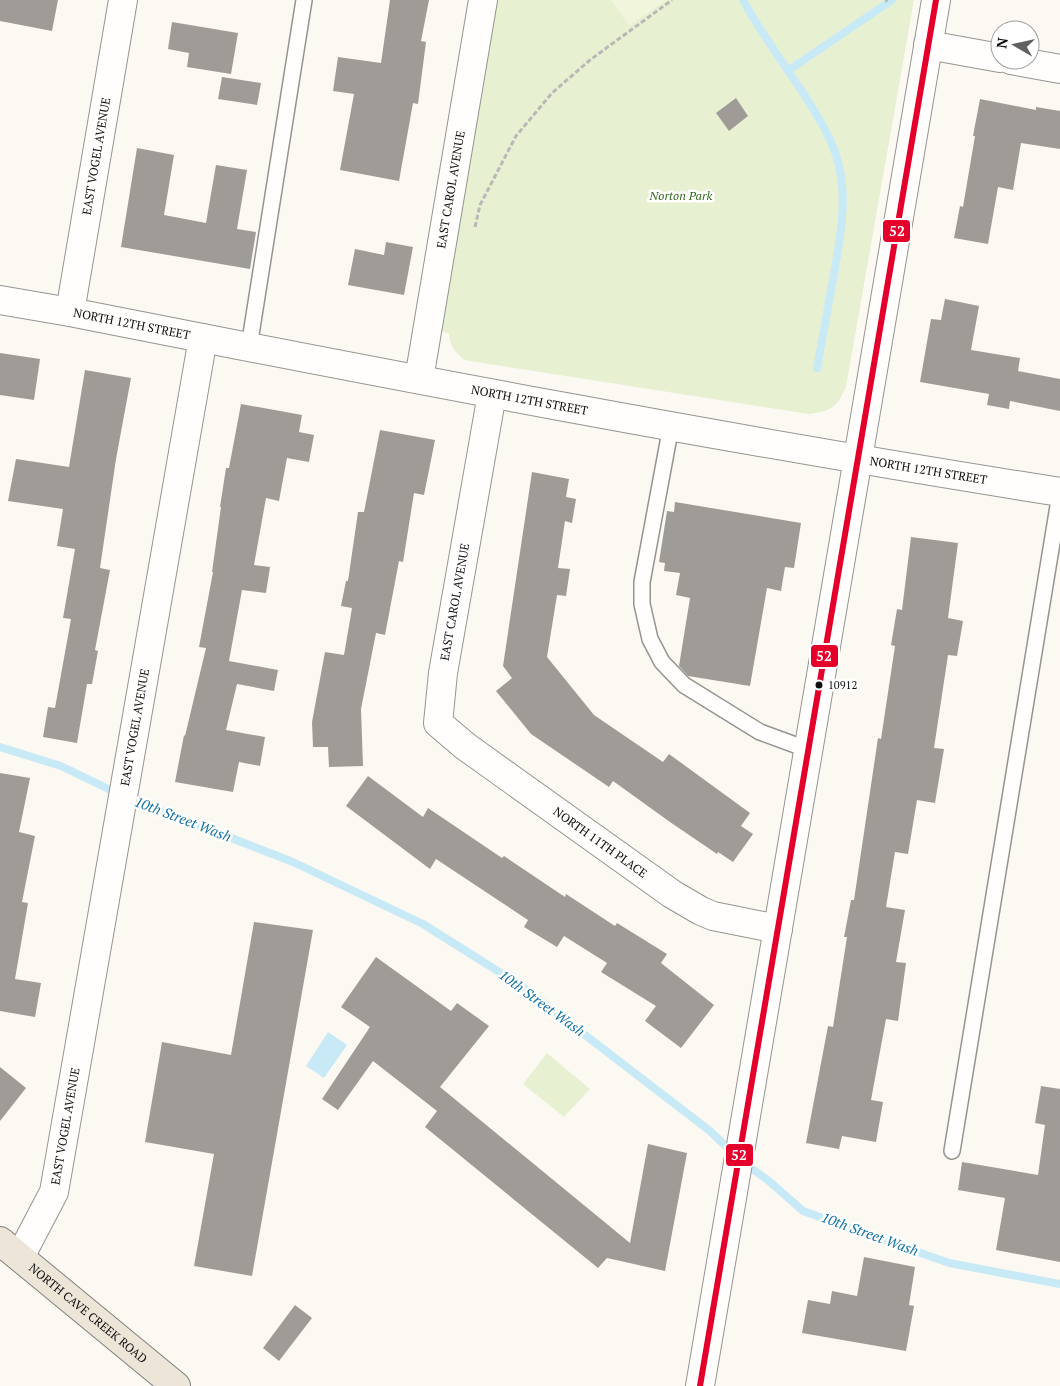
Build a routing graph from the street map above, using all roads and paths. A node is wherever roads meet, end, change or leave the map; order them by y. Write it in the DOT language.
graph roads {
  1 [pos="123,0"];
  2 [pos="304,0"];
  3 [pos="483,0"];
  4 [pos="672,0"];
  5 [pos="936,0"];
  6 [pos="928,45"];
  7 [pos="990,56"];
  8 [pos="1040,65"];
  9 [pos="1060,69"];
  10 [pos="474,230"];
  11 [pos="0,300"];
  12 [pos="70,312"];
  13 [pos="203,338"];
  14 [pos="249,347"];
  15 [pos="419,379"];
  16 [pos="492,394"];
  17 [pos="671,426"];
  18 [pos="858,459"];
  19 [pos="1060,493"];
  20 [pos="438,723"];
  21 [pos="809,750"];
  22 [pos="778,929"];
  23 [pos="952,1151"];
  24 [pos="10,1249"];
  25 [pos="176,1386"];
  26 [pos="700,1386"];
  1 -- 12 [label="street, EAST VOGEL AVENUE"];
  2 -- 14 [label="lane"];
  3 -- 15 [label="street, EAST CAROL AVENUE"];
  4 -- 10 [label="path"];
  5 -- 6 [label="street"];
  6 -- 7 [label="street"];
  6 -- 18 [label="street"];
  8 -- 9 [label="street"];
  11 -- 12 [label="street, NORTH 12TH STREET"];
  12 -- 13 [label="street, NORTH 12TH STREET"];
  13 -- 14 [label="street, NORTH 12TH STREET"];
  13 -- 24 [label="street, EAST VOGEL AVENUE"];
  14 -- 15 [label="street, NORTH 12TH STREET"];
  15 -- 16 [label="street, NORTH 12TH STREET"];
  16 -- 17 [label="street, NORTH 12TH STREET"];
  16 -- 20 [label="street, EAST CAROL AVENUE"];
  17 -- 18 [label="street, NORTH 12TH STREET"];
  17 -- 21 [label="lane"];
  18 -- 19 [label="street, NORTH 12TH STREET"];
  18 -- 21 [label="street"];
  19 -- 23 [label="lane"];
  20 -- 22 [label="street, NORTH 11TH PLACE"];
  21 -- 22 [label="street"];
  22 -- 26 [label="street"];
  24 -- 25 [label="main road, NORTH CAVE CREEK ROAD"];
}
